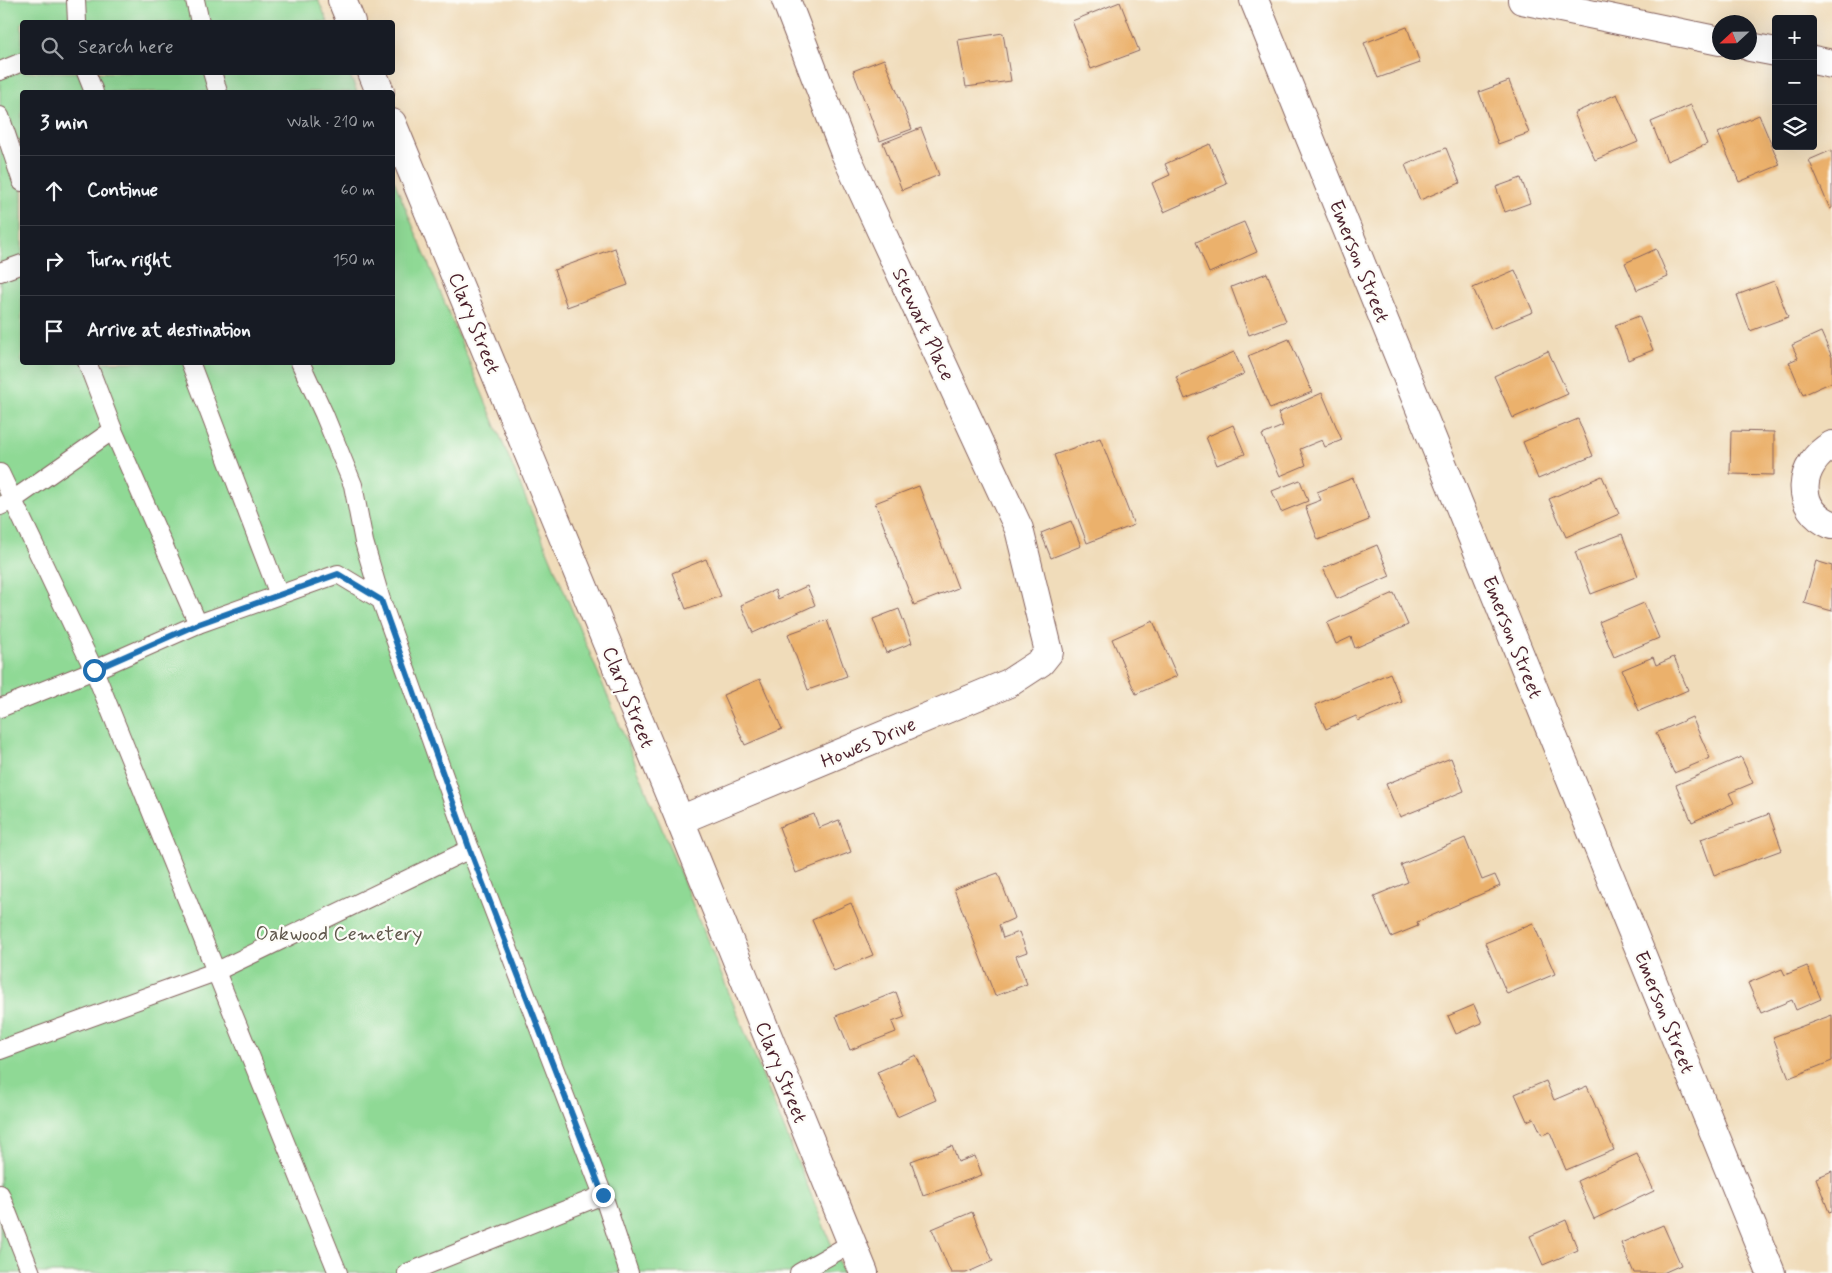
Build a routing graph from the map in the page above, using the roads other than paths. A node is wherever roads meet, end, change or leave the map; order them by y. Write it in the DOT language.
graph roads {
  1 [pos="76,0"];
  2 [pos="195,0"];
  3 [pos="342,0"];
  4 [pos="786,0"];
  5 [pos="1254,0"];
  6 [pos="1522,0"];
  7 [pos="78,20"];
  8 [pos="200,20"];
  9 [pos="350,20"];
  10 [pos="1712,38"];
  11 [pos="1757,48"];
  12 [pos="1772,51"];
  13 [pos="1817,61"];
  14 [pos="20,63"];
  15 [pos="1832,64"];
  16 [pos="0,70"];
  17 [pos="87,75"];
  18 [pos="213,75"];
  19 [pos="373,75"];
  20 [pos="93,90"];
  21 [pos="217,90"];
  22 [pos="379,90"];
  23 [pos="0,116"];
  24 [pos="395,130"];
  25 [pos="20,176"];
  26 [pos="20,265"];
  27 [pos="0,272"];
  28 [pos="88,365"];
  29 [pos="191,365"];
  30 [pos="301,365"];
  31 [pos="113,430"];
  32 [pos="1832,445"];
  33 [pos="0,473"];
  34 [pos="6,503"];
  35 [pos="1832,525"];
  36 [pos="279,595"];
  37 [pos="381,600"];
  38 [pos="198,624"];
  39 [pos="1049,652"];
  40 [pos="94,670"];
  41 [pos="2,703"];
  42 [pos="680,820"];
  43 [pos="470,850"];
  44 [pos="215,972"];
  45 [pos="0,1050"];
  46 [pos="0,1194"];
  47 [pos="603,1195"];
  48 [pos="852,1243"];
  49 [pos="31,1273"];
  50 [pos="338,1273"];
  51 [pos="407,1273"];
  52 [pos="629,1273"];
  53 [pos="799,1273"];
  54 [pos="864,1273"];
  55 [pos="1771,1273"];
  1 -- 7 [label="lane"];
  2 -- 8 [label="lane"];
  3 -- 9 [label="street"];
  4 -- 39 [label="street, Stewart Place"];
  5 -- 55 [label="street, Emerson Street"];
  6 -- 10 [label="street"];
  11 -- 12 [label="street"];
  13 -- 15 [label="street"];
  14 -- 16 [label="lane"];
  17 -- 20 [label="lane"];
  18 -- 21 [label="lane"];
  19 -- 22 [label="street"];
  23 -- 25 [label="lane"];
  24 -- 42 [label="street, Clary Street"];
  26 -- 27 [label="lane"];
  28 -- 31 [label="lane"];
  29 -- 36 [label="lane"];
  30 -- 37 [label="lane"];
  31 -- 34 [label="lane"];
  31 -- 38 [label="lane"];
  32 -- 35 [label="street"];
  33 -- 34 [label="lane"];
  34 -- 40 [label="lane"];
  36 -- 37 [label="lane"];
  36 -- 38 [label="lane"];
  37 -- 43 [label="lane"];
  38 -- 40 [label="lane"];
  39 -- 42 [label="street, Howes Drive"];
  40 -- 41 [label="lane"];
  40 -- 44 [label="lane"];
  42 -- 48 [label="street, Clary Street"];
  43 -- 44 [label="lane"];
  43 -- 47 [label="lane"];
  44 -- 45 [label="lane"];
  44 -- 50 [label="lane"];
  46 -- 49 [label="lane"];
  47 -- 51 [label="lane"];
  47 -- 52 [label="lane"];
  48 -- 53 [label="lane"];
  48 -- 54 [label="street, Clary Street"];
}
